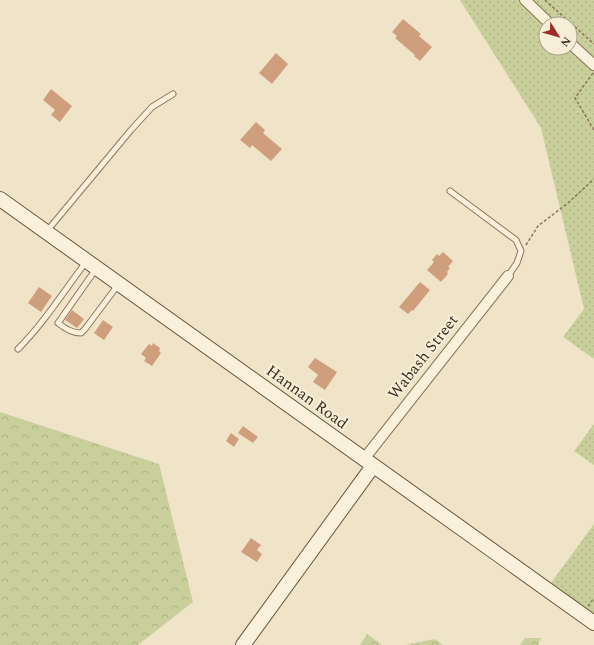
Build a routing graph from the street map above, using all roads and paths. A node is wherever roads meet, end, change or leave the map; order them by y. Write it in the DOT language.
graph roads {
  1 [pos="525,0"];
  2 [pos="545,0"];
  3 [pos="542,16"];
  4 [pos="594,44"];
  5 [pos="578,50"];
  6 [pos="594,65"];
  7 [pos="594,72"];
  8 [pos="172,94"];
  9 [pos="594,130"];
  10 [pos="594,179"];
  11 [pos="450,191"];
  12 [pos="0,199"];
  13 [pos="46,232"];
  14 [pos="521,251"];
  15 [pos="92,265"];
  16 [pos="508,276"];
  17 [pos="119,284"];
  18 [pos="18,349"];
  19 [pos="368,462"];
  20 [pos="594,623"];
  21 [pos="244,645"];
  1 -- 3 [label="street"];
  2 -- 4 [label="path"];
  5 -- 6 [label="street"];
  7 -- 9 [label="path"];
  8 -- 13 [label="lane"];
  10 -- 14 [label="path"];
  11 -- 14 [label="lane"];
  12 -- 13 [label="street, Hannan Road"];
  13 -- 15 [label="street, Hannan Road"];
  14 -- 16 [label="lane"];
  15 -- 17 [label="street, Hannan Road"];
  15 -- 17 [label="lane"];
  15 -- 18 [label="lane"];
  16 -- 19 [label="street, Wabash Street"];
  17 -- 19 [label="street, Hannan Road"];
  19 -- 20 [label="street, Hannan Road"];
  19 -- 21 [label="street, Wabash Street"];
}
